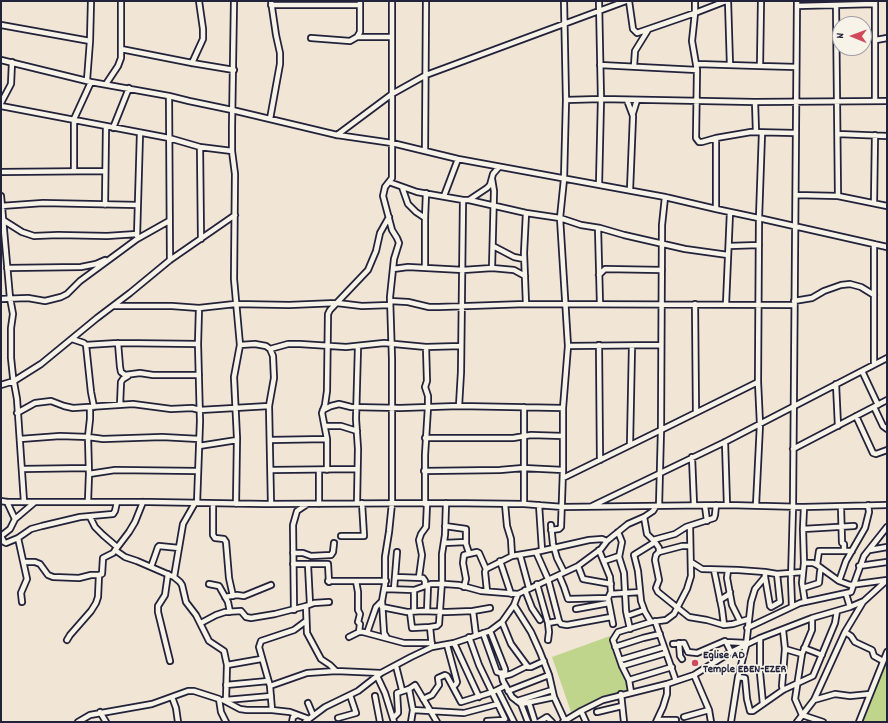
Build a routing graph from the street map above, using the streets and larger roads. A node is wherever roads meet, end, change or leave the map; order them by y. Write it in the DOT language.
graph roads {
  1 [pos="91,1"];
  2 [pos="121,1"];
  3 [pos="199,1"];
  4 [pos="234,1"];
  5 [pos="392,1"];
  6 [pos="426,1"];
  7 [pos="564,1"];
  8 [pos="599,1"];
  9 [pos="626,1"];
  10 [pos="629,1"];
  11 [pos="695,1"];
  12 [pos="727,1"];
  13 [pos="761,1"];
  14 [pos="271,3"];
  15 [pos="360,3"];
  16 [pos="797,3"];
  17 [pos="875,3"];
  18 [pos="836,5"];
  19 [pos="599,11"];
  20 [pos="695,13"];
  21 [pos="564,24"];
  22 [pos="1,25"];
  23 [pos="648,30"];
  24 [pos="357,37"];
  25 [pos="392,37"];
  26 [pos="311,38"];
  27 [pos="887,38"];
  28 [pos="876,40"];
  29 [pos="90,41"];
  30 [pos="121,49"];
  31 [pos="1,60"];
  32 [pos="12,62"];
  33 [pos="192,63"];
  34 [pos="697,64"];
  35 [pos="600,65"];
  36 [pos="730,65"];
  37 [pos="634,66"];
  38 [pos="760,66"];
  39 [pos="796,66"];
  40 [pos="234,70"];
  41 [pos="697,70"];
  42 [pos="426,75"];
  43 [pos="89,81"];
  44 [pos="106,84"];
  45 [pos="129,88"];
  46 [pos="392,94"];
  47 [pos="169,96"];
  48 [pos="600,99"];
  49 [pos="566,100"];
  50 [pos="627,100"];
  51 [pos="637,100"];
  52 [pos="697,101"];
  53 [pos="875,101"];
  54 [pos="887,101"];
  55 [pos="754,102"];
  56 [pos="795,102"];
  57 [pos="837,102"];
  58 [pos="1,105"];
  59 [pos="232,110"];
  60 [pos="632,113"];
  61 [pos="270,119"];
  62 [pos="74,120"];
  63 [pos="106,127"];
  64 [pos="113,128"];
  65 [pos="756,132"];
  66 [pos="140,133"];
  67 [pos="762,133"];
  68 [pos="795,133"];
  69 [pos="838,134"];
  70 [pos="337,135"];
  71 [pos="875,135"];
  72 [pos="887,136"];
  73 [pos="169,138"];
  74 [pos="716,138"];
  75 [pos="392,143"];
  76 [pos="200,147"];
  77 [pos="232,151"];
  78 [pos="425,151"];
  79 [pos="458,159"];
  80 [pos="499,167"];
  81 [pos="74,171"];
  82 [pos="1,172"];
  83 [pos="105,172"];
  84 [pos="492,179"];
  85 [pos="564,179"];
  86 [pos="389,182"];
  87 [pos="599,185"];
  88 [pos="402,187"];
  89 [pos="630,190"];
  90 [pos="426,193"];
  91 [pos="796,195"];
  92 [pos="1,196"];
  93 [pos="444,196"];
  94 [pos="838,196"];
  95 [pos="665,197"];
  96 [pos="463,200"];
  97 [pos="469,200"];
  98 [pos="874,203"];
  99 [pos="105,204"];
  100 [pos="138,205"];
  101 [pos="1,206"];
  102 [pos="493,206"];
  103 [pos="887,206"];
  104 [pos="716,209"];
  105 [pos="730,212"];
  106 [pos="526,213"];
  107 [pos="234,215"];
  108 [pos="389,217"];
  109 [pos="425,218"];
  110 [pos="560,218"];
  111 [pos="759,218"];
  112 [pos="3,220"];
  113 [pos="169,221"];
  114 [pos="795,226"];
  115 [pos="598,228"];
  116 [pos="137,237"];
  117 [pos="201,239"];
  118 [pos="662,243"];
  119 [pos="874,244"];
  120 [pos="759,245"];
  121 [pos="493,246"];
  122 [pos="729,246"];
  123 [pos="887,247"];
  124 [pos="728,255"];
  125 [pos="114,256"];
  126 [pos="524,259"];
  127 [pos="170,260"];
  128 [pos="7,268"];
  129 [pos="424,268"];
  130 [pos="492,268"];
  131 [pos="393,269"];
  132 [pos="463,270"];
  133 [pos="662,270"];
  134 [pos="599,275"];
  135 [pos="525,276"];
  136 [pos="874,295"];
  137 [pos="10,298"];
  138 [pos="1,299"];
  139 [pos="337,303"];
  140 [pos="390,303"];
  141 [pos="794,303"];
  142 [pos="236,304"];
  143 [pos="526,304"];
  144 [pos="566,304"];
  145 [pos="600,304"];
  146 [pos="661,304"];
  147 [pos="695,304"];
  148 [pos="726,304"];
  149 [pos="760,304"];
  150 [pos="112,306"];
  151 [pos="462,306"];
  152 [pos="199,308"];
  153 [pos="72,340"];
  154 [pos="118,342"];
  155 [pos="391,343"];
  156 [pos="198,344"];
  157 [pos="86,345"];
  158 [pos="240,345"];
  159 [pos="327,345"];
  160 [pos="599,345"];
  161 [pos="661,345"];
  162 [pos="461,346"];
  163 [pos="568,346"];
  164 [pos="632,346"];
  165 [pos="358,347"];
  166 [pos="426,347"];
  167 [pos="270,349"];
  168 [pos="887,358"];
  169 [pos="874,364"];
  170 [pos="862,371"];
  171 [pos="199,375"];
  172 [pos="128,376"];
  173 [pos="14,381"];
  174 [pos="758,382"];
  175 [pos="1,384"];
  176 [pos="836,384"];
  177 [pos="887,400"];
  178 [pos="120,405"];
  179 [pos="269,406"];
  180 [pos="428,406"];
  181 [pos="459,406"];
  182 [pos="876,406"];
  183 [pos="92,407"];
  184 [pos="357,407"];
  185 [pos="524,407"];
  186 [pos="793,407"];
  187 [pos="392,408"];
  188 [pos="563,408"];
  189 [pos="236,409"];
  190 [pos="200,410"];
  191 [pos="323,410"];
  192 [pos="696,412"];
  193 [pos="18,413"];
  194 [pos="856,416"];
  195 [pos="760,424"];
  196 [pos="325,426"];
  197 [pos="838,426"];
  198 [pos="887,429"];
  199 [pos="661,430"];
  200 [pos="357,432"];
  201 [pos="524,436"];
  202 [pos="563,436"];
  203 [pos="88,437"];
  204 [pos="425,438"];
  205 [pos="20,439"];
  206 [pos="327,439"];
  207 [pos="199,440"];
  208 [pos="237,440"];
  209 [pos="270,440"];
  210 [pos="725,442"];
  211 [pos="630,444"];
  212 [pos="199,446"];
  213 [pos="793,449"];
  214 [pos="887,450"];
  215 [pos="692,458"];
  216 [pos="600,460"];
  217 [pos="88,468"];
  218 [pos="523,468"];
  219 [pos="22,469"];
  220 [pos="357,469"];
  221 [pos="271,470"];
  222 [pos="319,470"];
  223 [pos="327,470"];
  224 [pos="563,470"];
  225 [pos="198,471"];
  226 [pos="424,471"];
  227 [pos="660,473"];
  228 [pos="89,474"];
  229 [pos="563,478"];
  230 [pos="1,501"];
  231 [pos="6,502"];
  232 [pos="24,502"];
  233 [pos="35,502"];
  234 [pos="88,502"];
  235 [pos="117,502"];
  236 [pos="142,502"];
  237 [pos="196,503"];
  238 [pos="359,503"];
  239 [pos="392,503"];
  240 [pos="446,503"];
  241 [pos="213,504"];
  242 [pos="236,504"];
  243 [pos="271,504"];
  244 [pos="308,504"];
  245 [pos="319,504"];
  246 [pos="426,504"];
  247 [pos="506,504"];
  248 [pos="524,504"];
  249 [pos="539,505"];
  250 [pos="694,505"];
  251 [pos="716,505"];
  252 [pos="727,505"];
  253 [pos="756,505"];
  254 [pos="868,505"];
  255 [pos="887,505"];
  256 [pos="657,506"];
  257 [pos="705,506"];
  258 [pos="793,506"];
  259 [pos="563,507"];
  260 [pos="590,507"];
  261 [pos="804,507"];
  262 [pos="841,507"];
  263 [pos="90,516"];
  264 [pos="644,517"];
  265 [pos="15,519"];
  266 [pos="707,521"];
  267 [pos="445,526"];
  268 [pos="690,526"];
  269 [pos="842,526"];
  270 [pos="854,526"];
  271 [pos="887,527"];
  272 [pos="802,529"];
  273 [pos="618,532"];
  274 [pos="887,533"];
  275 [pos="880,534"];
  276 [pos="1,536"];
  277 [pos="341,536"];
  278 [pos="18,538"];
  279 [pos="607,541"];
  280 [pos="654,541"];
  281 [pos="466,542"];
  282 [pos="334,543"];
  283 [pos="444,543"];
  284 [pos="690,546"];
  285 [pos="554,547"];
  286 [pos="887,547"];
  287 [pos="179,548"];
  288 [pos="116,549"];
  289 [pos="542,550"];
  290 [pos="599,550"];
  291 [pos="870,550"];
  292 [pos="844,551"];
  293 [pos="852,551"];
  294 [pos="397,552"];
  295 [pos="536,552"];
  296 [pos="659,552"];
  297 [pos="293,553"];
  298 [pos="469,553"];
  299 [pos="520,554"];
  300 [pos="512,556"];
  301 [pos="619,556"];
  302 [pos="604,560"];
  303 [pos="500,561"];
  304 [pos="24,562"];
  305 [pos="691,562"];
  306 [pos="887,562"];
  307 [pos="804,563"];
  308 [pos="293,564"];
  309 [pos="308,565"];
  310 [pos="578,566"];
  311 [pos="859,566"];
  312 [pos="152,567"];
  313 [pos="819,567"];
  314 [pos="486,568"];
  315 [pos="714,570"];
  316 [pos="728,570"];
  317 [pos="791,572"];
  318 [pos="803,572"];
  319 [pos="168,574"];
  320 [pos="562,574"];
  321 [pos="777,574"];
  322 [pos="99,575"];
  323 [pos="765,575"];
  324 [pos="174,577"];
  325 [pos="395,577"];
  326 [pos="419,577"];
  327 [pos="548,579"];
  328 [pos="887,580"];
  329 [pos="356,581"];
  330 [pos="386,581"];
  331 [pos="839,581"];
  332 [pos="209,584"];
  333 [pos="442,584"];
  334 [pos="537,584"];
  335 [pos="611,584"];
  336 [pos="854,584"];
  337 [pos="271,585"];
  338 [pos="427,586"];
  339 [pos="464,587"];
  340 [pos="803,588"];
  341 [pos="385,589"];
  342 [pos="394,589"];
  343 [pos="527,589"];
  344 [pos="414,590"];
  345 [pos="487,592"];
  346 [pos="640,592"];
  347 [pos="730,592"];
  348 [pos="626,593"];
  349 [pos="511,594"];
  350 [pos="518,594"];
  351 [pos="846,594"];
  352 [pos="233,596"];
  353 [pos="225,597"];
  354 [pos="609,598"];
  355 [pos="720,600"];
  356 [pos="382,601"];
  357 [pos="864,601"];
  358 [pos="22,602"];
  359 [pos="329,602"];
  360 [pos="805,602"];
  361 [pos="308,605"];
  362 [pos="514,605"];
  363 [pos="792,606"];
  364 [pos="382,607"];
  365 [pos="850,607"];
  366 [pos="490,608"];
  367 [pos="678,608"];
  368 [pos="576,609"];
  369 [pos="294,610"];
  370 [pos="644,610"];
  371 [pos="427,611"];
  372 [pos="473,611"];
  373 [pos="837,611"];
  374 [pos="230,612"];
  375 [pos="412,612"];
  376 [pos="439,612"];
  377 [pos="627,616"];
  378 [pos="611,617"];
  379 [pos="812,618"];
  380 [pos="748,619"];
  381 [pos="540,620"];
  382 [pos="306,621"];
  383 [pos="559,621"];
  384 [pos="653,621"];
  385 [pos="740,621"];
  386 [pos="502,622"];
  387 [pos="201,623"];
  388 [pos="548,623"];
  389 [pos="613,624"];
  390 [pos="724,625"];
  391 [pos="430,627"];
  392 [pos="747,628"];
  393 [pos="630,629"];
  394 [pos="783,630"];
  395 [pos="490,631"];
  396 [pos="359,632"];
  397 [pos="844,632"];
  398 [pos="367,633"];
  399 [pos="483,633"];
  400 [pos="660,634"];
  401 [pos="476,635"];
  402 [pos="349,637"];
  403 [pos="469,637"];
  404 [pos="387,638"];
  405 [pos="760,638"];
  406 [pos="67,640"];
  407 [pos="548,640"];
  408 [pos="726,642"];
  409 [pos="454,643"];
  410 [pos="679,643"];
  411 [pos="674,644"];
  412 [pos="746,644"];
  413 [pos="432,645"];
  414 [pos="447,645"];
  415 [pos="615,647"];
  416 [pos="664,647"];
  417 [pos="804,648"];
  418 [pos="785,649"];
  419 [pos="731,652"];
  420 [pos="887,652"];
  421 [pos="666,653"];
  422 [pos="802,654"];
  423 [pos="822,655"];
  424 [pos="261,659"];
  425 [pos="682,659"];
  426 [pos="502,660"];
  427 [pos="620,660"];
  428 [pos="883,660"];
  429 [pos="170,661"];
  430 [pos="493,662"];
  431 [pos="544,662"];
  432 [pos="227,665"];
  433 [pos="396,666"];
  434 [pos="527,666"];
  435 [pos="622,666"];
  436 [pos="672,667"];
  437 [pos="336,672"];
  438 [pos="379,674"];
  439 [pos="502,674"];
  440 [pos="548,675"];
  441 [pos="694,675"];
  442 [pos="738,677"];
  443 [pos="268,680"];
  444 [pos="630,680"];
  445 [pos="676,681"];
  446 [pos="798,682"];
  447 [pos="667,684"];
  448 [pos="226,685"];
  449 [pos="270,686"];
  450 [pos="453,687"];
  451 [pos="507,688"];
  452 [pos="409,689"];
  453 [pos="402,690"];
  454 [pos="498,690"];
  455 [pos="552,690"];
  456 [pos="783,690"];
  457 [pos="493,692"];
  458 [pos="631,692"];
  459 [pos="621,694"];
  460 [pos="870,694"];
  461 [pos="350,695"];
  462 [pos="271,696"];
  463 [pos="375,696"];
  464 [pos="172,697"];
  465 [pos="479,697"];
  466 [pos="554,697"];
  467 [pos="423,699"];
  468 [pos="223,700"];
  469 [pos="814,700"];
  470 [pos="517,701"];
  471 [pos="308,703"];
  472 [pos="529,703"];
  473 [pos="498,704"];
  474 [pos="521,704"];
  475 [pos="763,704"];
  476 [pos="622,706"];
  477 [pos="272,710"];
  478 [pos="413,710"];
  479 [pos="430,710"];
  480 [pos="709,710"];
  481 [pos="581,711"];
  482 [pos="100,712"];
  483 [pos="597,712"];
  484 [pos="297,715"];
  485 [pos="802,715"];
  486 [pos="684,716"];
  487 [pos="338,718"];
  488 [pos="311,719"];
  489 [pos="394,720"];
  490 [pos="676,720"];
  491 [pos="486,721"];
  492 [pos="564,721"];
  493 [pos="657,721"];
  494 [pos="78,722"];
  495 [pos="106,722"];
  496 [pos="178,722"];
  497 [pos="226,722"];
  498 [pos="292,722"];
  499 [pos="380,722"];
  500 [pos="411,722"];
  501 [pos="437,722"];
  502 [pos="514,722"];
  503 [pos="528,722"];
  504 [pos="535,722"];
  505 [pos="539,722"];
  506 [pos="552,722"];
  507 [pos="586,722"];
  508 [pos="621,722"];
  509 [pos="625,722"];
  510 [pos="711,722"];
  511 [pos="731,722"];
  512 [pos="797,722"];
  513 [pos="823,722"];
  514 [pos="859,722"];
  1 -- 29 [label="street"];
  2 -- 30 [label="street"];
  3 -- 33 [label="street"];
  4 -- 40 [label="street"];
  5 -- 25 [label="street"];
  6 -- 42 [label="street"];
  7 -- 21 [label="street"];
  8 -- 19 [label="street"];
  9 -- 19 [label="street"];
  10 -- 23 [label="street"];
  11 -- 20 [label="street"];
  12 -- 20 [label="street"];
  12 -- 36 [label="street"];
  13 -- 38 [label="street"];
  14 -- 15 [label="street"];
  14 -- 61 [label="street"];
  15 -- 24 [label="street"];
  16 -- 18 [label="street"];
  16 -- 39 [label="street"];
  17 -- 18 [label="street"];
  17 -- 28 [label="street"];
  18 -- 57 [label="street"];
  19 -- 21 [label="street"];
  19 -- 35 [label="street"];
  20 -- 23 [label="street"];
  20 -- 34 [label="street"];
  21 -- 42 [label="street"];
  21 -- 49 [label="street"];
  22 -- 29 [label="street"];
  23 -- 37 [label="street"];
  24 -- 25 [label="street"];
  24 -- 26 [label="street"];
  25 -- 46 [label="street"];
  27 -- 28 [label="street"];
  28 -- 53 [label="street"];
  29 -- 43 [label="street"];
  30 -- 33 [label="street"];
  30 -- 44 [label="street"];
  31 -- 32 [label="street"];
  32 -- 43 [label="street"];
  32 -- 58 [label="street"];
  33 -- 40 [label="street"];
  34 -- 36 [label="street"];
  34 -- 41 [label="street"];
  35 -- 37 [label="street"];
  35 -- 48 [label="street"];
  36 -- 38 [label="street"];
  37 -- 41 [label="street"];
  38 -- 39 [label="street"];
  39 -- 56 [label="street"];
  40 -- 59 [label="street"];
  41 -- 52 [label="street"];
  42 -- 46 [label="street"];
  42 -- 78 [label="street"];
  43 -- 44 [label="street"];
  43 -- 62 [label="street"];
  44 -- 45 [label="street"];
  45 -- 47 [label="street"];
  45 -- 64 [label="street"];
  46 -- 70 [label="street"];
  46 -- 75 [label="street"];
  47 -- 59 [label="street"];
  47 -- 73 [label="street"];
  48 -- 49 [label="street"];
  48 -- 50 [label="street"];
  48 -- 87 [label="street"];
  49 -- 85 [label="street"];
  50 -- 51 [label="street"];
  50 -- 60 [label="street"];
  51 -- 52 [label="street"];
  51 -- 60 [label="street"];
  52 -- 55 [label="street"];
  52 -- 74 [label="street"];
  53 -- 54 [label="street"];
  53 -- 57 [label="street"];
  55 -- 56 [label="street"];
  55 -- 65 [label="street"];
  56 -- 57 [label="street"];
  56 -- 68 [label="street"];
  57 -- 69 [label="street"];
  58 -- 62 [label="street"];
  59 -- 61 [label="street"];
  59 -- 77 [label="street"];
  60 -- 89 [label="street"];
  61 -- 70 [label="street"];
  62 -- 63 [label="street"];
  62 -- 81 [label="street"];
  63 -- 64 [label="street"];
  63 -- 83 [label="street"];
  64 -- 66 [label="street"];
  65 -- 67 [label="street"];
  65 -- 74 [label="street"];
  66 -- 73 [label="street"];
  66 -- 100 [label="street"];
  67 -- 68 [label="street"];
  67 -- 111 [label="street"];
  68 -- 91 [label="street"];
  69 -- 71 [label="street"];
  69 -- 94 [label="street"];
  70 -- 75 [label="street"];
  71 -- 72 [label="street"];
  71 -- 98 [label="street"];
  73 -- 76 [label="street"];
  73 -- 113 [label="street"];
  74 -- 104 [label="street"];
  75 -- 78 [label="street"];
  75 -- 86 [label="street"];
  76 -- 77 [label="street"];
  76 -- 117 [label="street"];
  77 -- 107 [label="street"];
  78 -- 79 [label="street"];
  79 -- 80 [label="street"];
  79 -- 93 [label="street"];
  80 -- 84 [label="street"];
  80 -- 85 [label="street"];
  81 -- 82 [label="street"];
  81 -- 83 [label="street"];
  83 -- 99 [label="street"];
  84 -- 97 [label="street"];
  84 -- 102 [label="street"];
  85 -- 87 [label="street"];
  85 -- 110 [label="street"];
  86 -- 88 [label="street"];
  86 -- 108 [label="street"];
  87 -- 89 [label="street"];
  88 -- 90 [label="street"];
  88 -- 109 [label="street"];
  89 -- 95 [label="street"];
  90 -- 93 [label="street"];
  90 -- 109 [label="street"];
  91 -- 94 [label="street"];
  91 -- 114 [label="street"];
  92 -- 101 [label="street"];
  93 -- 96 [label="street"];
  94 -- 98 [label="street"];
  95 -- 104 [label="street"];
  95 -- 118 [label="street"];
  96 -- 97 [label="street"];
  96 -- 132 [label="street"];
  97 -- 102 [label="street"];
  98 -- 103 [label="street"];
  99 -- 100 [label="street"];
  99 -- 101 [label="street"];
  100 -- 116 [label="street"];
  101 -- 112 [label="street"];
  102 -- 106 [label="street"];
  102 -- 121 [label="street"];
  104 -- 105 [label="street"];
  105 -- 111 [label="street"];
  105 -- 122 [label="street"];
  106 -- 110 [label="street"];
  106 -- 126 [label="street"];
  107 -- 117 [label="street"];
  107 -- 142 [label="street"];
  108 -- 131 [label="street"];
  108 -- 139 [label="street"];
  109 -- 129 [label="street"];
  110 -- 115 [label="street"];
  110 -- 144 [label="street"];
  111 -- 114 [label="street"];
  111 -- 120 [label="street"];
  112 -- 116 [label="street"];
  112 -- 128 [label="street"];
  113 -- 116 [label="street"];
  113 -- 127 [label="street"];
  114 -- 119 [label="street"];
  114 -- 141 [label="street"];
  115 -- 118 [label="street"];
  115 -- 134 [label="street"];
  116 -- 125 [label="street"];
  117 -- 127 [label="street"];
  118 -- 124 [label="street"];
  118 -- 133 [label="street"];
  119 -- 123 [label="street"];
  119 -- 136 [label="street"];
  120 -- 122 [label="street"];
  120 -- 149 [label="street"];
  121 -- 126 [label="street"];
  121 -- 130 [label="street"];
  122 -- 124 [label="street"];
  124 -- 148 [label="street"];
  125 -- 128 [label="street"];
  125 -- 137 [label="street"];
  126 -- 135 [label="street"];
  127 -- 150 [label="street"];
  128 -- 137 [label="street"];
  129 -- 131 [label="street"];
  129 -- 132 [label="street"];
  130 -- 132 [label="street"];
  130 -- 135 [label="street"];
  131 -- 140 [label="street"];
  132 -- 151 [label="street"];
  133 -- 134 [label="street"];
  133 -- 146 [label="street"];
  134 -- 145 [label="street"];
  135 -- 143 [label="street"];
  136 -- 141 [label="street"];
  136 -- 169 [label="street"];
  137 -- 138 [label="street"];
  137 -- 173 [label="street"];
  139 -- 140 [label="street"];
  139 -- 142 [label="street"];
  139 -- 159 [label="street"];
  140 -- 151 [label="street"];
  140 -- 155 [label="street"];
  141 -- 149 [label="street"];
  141 -- 186 [label="street"];
  142 -- 152 [label="street"];
  142 -- 158 [label="street"];
  143 -- 144 [label="street"];
  143 -- 151 [label="street"];
  144 -- 145 [label="street"];
  144 -- 163 [label="street"];
  145 -- 146 [label="street"];
  146 -- 147 [label="street"];
  146 -- 161 [label="street"];
  147 -- 148 [label="street"];
  147 -- 192 [label="street"];
  148 -- 149 [label="street"];
  149 -- 174 [label="street"];
  150 -- 152 [label="street"];
  150 -- 153 [label="street"];
  151 -- 162 [label="street"];
  152 -- 156 [label="street"];
  153 -- 157 [label="street"];
  153 -- 173 [label="street"];
  154 -- 156 [label="street"];
  154 -- 157 [label="street"];
  154 -- 172 [label="street"];
  155 -- 165 [label="street"];
  155 -- 166 [label="street"];
  155 -- 187 [label="street"];
  156 -- 171 [label="street"];
  157 -- 183 [label="street"];
  158 -- 167 [label="street"];
  158 -- 189 [label="street"];
  159 -- 165 [label="street"];
  159 -- 167 [label="street"];
  159 -- 191 [label="street"];
  160 -- 163 [label="street"];
  160 -- 164 [label="street"];
  160 -- 216 [label="street"];
  161 -- 164 [label="street"];
  161 -- 199 [label="street"];
  162 -- 166 [label="street"];
  162 -- 181 [label="street"];
  163 -- 188 [label="street"];
  164 -- 211 [label="street"];
  165 -- 184 [label="street"];
  166 -- 180 [label="street"];
  167 -- 179 [label="street"];
  168 -- 169 [label="street"];
  169 -- 170 [label="street"];
  170 -- 176 [label="street"];
  170 -- 182 [label="street"];
  171 -- 172 [label="street"];
  171 -- 190 [label="street"];
  172 -- 178 [label="street"];
  173 -- 175 [label="street"];
  173 -- 193 [label="street"];
  174 -- 192 [label="street"];
  174 -- 195 [label="street"];
  176 -- 186 [label="street"];
  176 -- 197 [label="street"];
  177 -- 182 [label="street"];
  178 -- 183 [label="street"];
  178 -- 190 [label="street"];
  179 -- 189 [label="street"];
  179 -- 209 [label="street"];
  180 -- 181 [label="street"];
  180 -- 187 [label="street"];
  180 -- 204 [label="street"];
  181 -- 185 [label="street"];
  182 -- 194 [label="street"];
  182 -- 198 [label="street"];
  183 -- 193 [label="street"];
  183 -- 203 [label="street"];
  184 -- 187 [label="street"];
  184 -- 191 [label="street"];
  184 -- 200 [label="street"];
  185 -- 188 [label="street"];
  185 -- 201 [label="street"];
  186 -- 195 [label="street"];
  186 -- 213 [label="street"];
  187 -- 239 [label="street"];
  188 -- 202 [label="street"];
  189 -- 190 [label="street"];
  189 -- 208 [label="street"];
  190 -- 207 [label="street"];
  191 -- 196 [label="street"];
  192 -- 199 [label="street"];
  193 -- 205 [label="street"];
  194 -- 197 [label="street"];
  194 -- 214 [label="street"];
  195 -- 210 [label="street"];
  195 -- 253 [label="street"];
  196 -- 200 [label="street"];
  196 -- 206 [label="street"];
  197 -- 213 [label="street"];
  199 -- 211 [label="street"];
  199 -- 227 [label="street"];
  200 -- 220 [label="street"];
  201 -- 202 [label="street"];
  201 -- 204 [label="street"];
  201 -- 218 [label="street"];
  202 -- 224 [label="street"];
  203 -- 205 [label="street"];
  203 -- 207 [label="street"];
  203 -- 217 [label="street"];
  204 -- 226 [label="street"];
  205 -- 219 [label="street"];
  206 -- 209 [label="street"];
  206 -- 223 [label="street"];
  207 -- 212 [label="street"];
  208 -- 212 [label="street"];
  208 -- 242 [label="street"];
  209 -- 221 [label="street"];
  210 -- 215 [label="street"];
  210 -- 252 [label="street"];
  211 -- 216 [label="street"];
  212 -- 225 [label="street"];
  213 -- 258 [label="street"];
  215 -- 227 [label="street"];
  215 -- 250 [label="street"];
  216 -- 229 [label="street"];
  217 -- 219 [label="street"];
  217 -- 228 [label="street"];
  218 -- 224 [label="street"];
  218 -- 226 [label="street"];
  218 -- 248 [label="street"];
  219 -- 232 [label="street"];
  220 -- 223 [label="street"];
  220 -- 238 [label="street"];
  221 -- 222 [label="street"];
  221 -- 243 [label="street"];
  222 -- 223 [label="street"];
  222 -- 245 [label="street"];
  224 -- 229 [label="street"];
  225 -- 228 [label="street"];
  225 -- 237 [label="street"];
  226 -- 246 [label="street"];
  227 -- 256 [label="street"];
  227 -- 260 [label="street"];
  228 -- 234 [label="street"];
  229 -- 259 [label="street"];
  230 -- 231 [label="street"];
  231 -- 232 [label="street"];
  231 -- 265 [label="street"];
  232 -- 233 [label="street"];
  233 -- 234 [label="street"];
  233 -- 265 [label="street"];
  234 -- 235 [label="street"];
  235 -- 236 [label="street"];
  235 -- 263 [label="street"];
  236 -- 237 [label="street"];
  236 -- 288 [label="street"];
  237 -- 241 [label="street"];
  237 -- 287 [label="street"];
  238 -- 239 [label="street"];
  238 -- 245 [label="street"];
  238 -- 277 [label="street"];
  239 -- 246 [label="street"];
  239 -- 330 [label="street"];
  240 -- 246 [label="street"];
  240 -- 247 [label="street"];
  240 -- 267 [label="street"];
  241 -- 242 [label="street"];
  241 -- 352 [label="street"];
  242 -- 243 [label="street"];
  243 -- 244 [label="street"];
  244 -- 245 [label="street"];
  244 -- 297 [label="street"];
  246 -- 326 [label="street"];
  247 -- 248 [label="street"];
  247 -- 300 [label="street"];
  248 -- 249 [label="street"];
  249 -- 259 [label="street"];
  249 -- 289 [label="street"];
  250 -- 256 [label="street"];
  250 -- 257 [label="street"];
  251 -- 252 [label="street"];
  251 -- 257 [label="street"];
  251 -- 266 [label="street"];
  252 -- 253 [label="street"];
  253 -- 258 [label="street"];
  254 -- 255 [label="street"];
  254 -- 262 [label="street"];
  254 -- 293 [label="street"];
  256 -- 260 [label="street"];
  256 -- 264 [label="street"];
  257 -- 266 [label="street"];
  258 -- 261 [label="street"];
  258 -- 317 [label="street"];
  259 -- 260 [label="street"];
  259 -- 285 [label="street"];
  261 -- 262 [label="street"];
  261 -- 272 [label="street"];
  262 -- 269 [label="street"];
  263 -- 278 [label="street"];
  263 -- 288 [label="street"];
  264 -- 273 [label="street"];
  264 -- 280 [label="street"];
  265 -- 276 [label="street"];
  266 -- 268 [label="street"];
  267 -- 281 [label="street"];
  267 -- 283 [label="street"];
  268 -- 280 [label="street"];
  268 -- 284 [label="street"];
  269 -- 270 [label="street"];
  269 -- 272 [label="street"];
  269 -- 292 [label="street"];
  271 -- 275 [label="street"];
  272 -- 307 [label="street"];
  273 -- 279 [label="street"];
  273 -- 301 [label="street"];
  274 -- 275 [label="street"];
  275 -- 291 [label="street"];
  276 -- 278 [label="street"];
  278 -- 304 [label="street"];
  279 -- 285 [label="street"];
  279 -- 290 [label="street"];
  280 -- 296 [label="street"];
  280 -- 346 [label="street"];
  281 -- 283 [label="street"];
  281 -- 298 [label="street"];
  282 -- 297 [label="street"];
  283 -- 333 [label="street"];
  284 -- 296 [label="street"];
  284 -- 305 [label="street"];
  285 -- 289 [label="street"];
  285 -- 320 [label="street"];
  286 -- 291 [label="street"];
  287 -- 312 [label="street"];
  287 -- 324 [label="street"];
  288 -- 312 [label="street"];
  288 -- 322 [label="street"];
  289 -- 295 [label="street"];
  290 -- 302 [label="street"];
  290 -- 310 [label="street"];
  291 -- 311 [label="street"];
  292 -- 293 [label="street"];
  292 -- 313 [label="street"];
  293 -- 331 [label="street"];
  294 -- 325 [label="street"];
  295 -- 299 [label="street"];
  295 -- 327 [label="street"];
  296 -- 367 [label="street"];
  297 -- 308 [label="street"];
  298 -- 314 [label="street"];
  298 -- 339 [label="street"];
  299 -- 300 [label="street"];
  299 -- 343 [label="street"];
  300 -- 303 [label="street"];
  301 -- 302 [label="street"];
  301 -- 348 [label="street"];
  302 -- 335 [label="street"];
  303 -- 314 [label="street"];
  303 -- 349 [label="street"];
  304 -- 322 [label="street"];
  304 -- 358 [label="street"];
  305 -- 315 [label="street"];
  305 -- 367 [label="street"];
  306 -- 311 [label="street"];
  307 -- 313 [label="street"];
  307 -- 318 [label="street"];
  308 -- 309 [label="street"];
  308 -- 369 [label="street"];
  309 -- 329 [label="street"];
  309 -- 361 [label="street"];
  310 -- 320 [label="street"];
  310 -- 335 [label="street"];
  311 -- 336 [label="street"];
  312 -- 319 [label="street"];
  313 -- 331 [label="street"];
  313 -- 340 [label="street"];
  314 -- 345 [label="street"];
  315 -- 316 [label="street"];
  315 -- 355 [label="street"];
  316 -- 323 [label="street"];
  316 -- 347 [label="street"];
  317 -- 318 [label="street"];
  317 -- 321 [label="street"];
  317 -- 363 [label="street"];
  318 -- 340 [label="street"];
  319 -- 324 [label="street"];
  319 -- 429 [label="street"];
  320 -- 327 [label="street"];
  320 -- 354 [label="street"];
  321 -- 323 [label="street"];
  321 -- 323 [label="street"];
  322 -- 406 [label="street"];
  323 -- 380 [label="street"];
  324 -- 387 [label="street"];
  325 -- 326 [label="street"];
  325 -- 342 [label="street"];
  326 -- 338 [label="street"];
  327 -- 334 [label="street"];
  327 -- 383 [label="street"];
  328 -- 336 [label="street"];
  328 -- 357 [label="street"];
  329 -- 330 [label="street"];
  329 -- 396 [label="street"];
  330 -- 341 [label="street"];
  331 -- 336 [label="street"];
  332 -- 353 [label="street"];
  333 -- 338 [label="street"];
  333 -- 339 [label="street"];
  333 -- 376 [label="street"];
  334 -- 343 [label="street"];
  334 -- 388 [label="street"];
  335 -- 354 [label="street"];
  336 -- 351 [label="street"];
  337 -- 352 [label="street"];
  338 -- 344 [label="street"];
  338 -- 371 [label="street"];
  339 -- 345 [label="street"];
  340 -- 360 [label="street"];
  341 -- 342 [label="street"];
  341 -- 356 [label="street"];
  342 -- 344 [label="street"];
  343 -- 350 [label="street"];
  343 -- 381 [label="street"];
  344 -- 375 [label="street"];
  345 -- 349 [label="street"];
  346 -- 348 [label="street"];
  346 -- 370 [label="street"];
  347 -- 355 [label="street"];
  347 -- 385 [label="street"];
  348 -- 354 [label="street"];
  348 -- 377 [label="street"];
  349 -- 350 [label="street"];
  350 -- 362 [label="street"];
  351 -- 360 [label="street"];
  351 -- 365 [label="street"];
  352 -- 353 [label="street"];
  353 -- 374 [label="street"];
  354 -- 368 [label="street"];
  354 -- 378 [label="street"];
  355 -- 390 [label="street"];
  356 -- 364 [label="street"];
  356 -- 398 [label="street"];
  357 -- 365 [label="street"];
  357 -- 397 [label="street"];
  359 -- 361 [label="street"];
  360 -- 363 [label="street"];
  361 -- 369 [label="street"];
  361 -- 382 [label="street"];
  362 -- 386 [label="street"];
  362 -- 431 [label="street"];
  363 -- 392 [label="street"];
  364 -- 375 [label="street"];
  364 -- 404 [label="street"];
  365 -- 373 [label="street"];
  366 -- 372 [label="street"];
  367 -- 384 [label="street"];
  367 -- 390 [label="street"];
  369 -- 374 [label="street"];
  370 -- 377 [label="street"];
  370 -- 384 [label="street"];
  371 -- 375 [label="street"];
  371 -- 376 [label="street"];
  372 -- 376 [label="street"];
  372 -- 401 [label="street"];
  373 -- 379 [label="street"];
  373 -- 423 [label="street"];
  374 -- 387 [label="street"];
  375 -- 391 [label="street"];
  376 -- 391 [label="street"];
  377 -- 393 [label="street"];
  378 -- 383 [label="street"];
  378 -- 389 [label="street"];
  379 -- 394 [label="street"];
  379 -- 417 [label="street"];
  380 -- 385 [label="street"];
  380 -- 392 [label="street"];
  382 -- 424 [label="street"];
  382 -- 437 [label="street"];
  383 -- 388 [label="street"];
  384 -- 393 [label="street"];
  384 -- 400 [label="street"];
  385 -- 390 [label="street"];
  386 -- 395 [label="street"];
  386 -- 434 [label="street"];
  387 -- 432 [label="street"];
  388 -- 407 [label="street"];
  391 -- 413 [label="street"];
  392 -- 412 [label="street"];
  393 -- 415 [label="street"];
  394 -- 405 [label="street"];
  394 -- 418 [label="street"];
  395 -- 399 [label="street"];
  395 -- 426 [label="street"];
  396 -- 398 [label="street"];
  396 -- 402 [label="street"];
  397 -- 428 [label="street"];
  397 -- 469 [label="street"];
  398 -- 404 [label="street"];
  399 -- 401 [label="street"];
  399 -- 430 [label="street"];
  400 -- 415 [label="street"];
  400 -- 416 [label="street"];
  401 -- 403 [label="street"];
  403 -- 409 [label="street"];
  403 -- 457 [label="street"];
  404 -- 413 [label="street"];
  405 -- 412 [label="street"];
  405 -- 475 [label="street"];
  408 -- 410 [label="street"];
  408 -- 412 [label="street"];
  408 -- 419 [label="street"];
  409 -- 414 [label="street"];
  409 -- 465 [label="street"];
  410 -- 411 [label="street"];
  410 -- 425 [label="street"];
  412 -- 419 [label="street"];
  412 -- 442 [label="street"];
  413 -- 414 [label="street"];
  413 -- 433 [label="street"];
  414 -- 450 [label="street"];
  415 -- 427 [label="street"];
  416 -- 421 [label="street"];
  416 -- 427 [label="street"];
  417 -- 422 [label="street"];
  417 -- 423 [label="street"];
  418 -- 422 [label="street"];
  418 -- 456 [label="street"];
  419 -- 441 [label="street"];
  420 -- 428 [label="street"];
  421 -- 435 [label="street"];
  421 -- 436 [label="street"];
  422 -- 446 [label="street"];
  423 -- 446 [label="street"];
  424 -- 432 [label="street"];
  424 -- 443 [label="street"];
  426 -- 430 [label="street"];
  426 -- 439 [label="street"];
  427 -- 435 [label="street"];
  428 -- 460 [label="street"];
  430 -- 439 [label="street"];
  431 -- 434 [label="street"];
  431 -- 440 [label="street"];
  432 -- 448 [label="street"];
  433 -- 438 [label="street"];
  433 -- 453 [label="street"];
  434 -- 439 [label="street"];
  435 -- 444 [label="street"];
  436 -- 444 [label="street"];
  436 -- 445 [label="street"];
  437 -- 438 [label="street"];
  437 -- 449 [label="street"];
  438 -- 461 [label="street"];
  438 -- 489 [label="street"];
  439 -- 451 [label="street"];
  440 -- 451 [label="street"];
  440 -- 455 [label="street"];
  441 -- 445 [label="street"];
  441 -- 480 [label="street"];
  442 -- 475 [label="street"];
  442 -- 511 [label="street"];
  443 -- 448 [label="street"];
  443 -- 449 [label="street"];
  444 -- 458 [label="street"];
  445 -- 447 [label="street"];
  446 -- 456 [label="street"];
  446 -- 485 [label="street"];
  447 -- 458 [label="street"];
  447 -- 493 [label="street"];
  448 -- 468 [label="street"];
  449 -- 462 [label="street"];
  450 -- 465 [label="street"];
  450 -- 467 [label="street"];
  451 -- 454 [label="street"];
  451 -- 470 [label="street"];
  452 -- 453 [label="street"];
  452 -- 467 [label="street"];
  452 -- 478 [label="street"];
  453 -- 489 [label="street"];
  454 -- 457 [label="street"];
  454 -- 502 [label="street"];
  455 -- 466 [label="street"];
  455 -- 470 [label="street"];
  456 -- 475 [label="street"];
  457 -- 465 [label="street"];
  457 -- 473 [label="street"];
  458 -- 459 [label="street"];
  459 -- 476 [label="street"];
  459 -- 481 [label="street"];
  460 -- 469 [label="street"];
  460 -- 514 [label="street"];
  461 -- 487 [label="street"];
  461 -- 488 [label="street"];
  462 -- 468 [label="street"];
  462 -- 477 [label="street"];
  463 -- 499 [label="street"];
  464 -- 468 [label="street"];
  464 -- 482 [label="street"];
  464 -- 496 [label="street"];
  466 -- 472 [label="street"];
  466 -- 492 [label="street"];
  467 -- 479 [label="street"];
  468 -- 477 [label="street"];
  468 -- 497 [label="street"];
  469 -- 485 [label="street"];
  470 -- 474 [label="street"];
  471 -- 488 [label="street"];
  472 -- 474 [label="street"];
  472 -- 504 [label="street"];
  473 -- 479 [label="street"];
  473 -- 491 [label="street"];
  474 -- 503 [label="street"];
  476 -- 483 [label="street"];
  476 -- 509 [label="street"];
  477 -- 484 [label="street"];
  478 -- 479 [label="street"];
  478 -- 500 [label="street"];
  479 -- 501 [label="street"];
  480 -- 486 [label="street"];
  480 -- 510 [label="street"];
  481 -- 492 [label="street"];
  481 -- 507 [label="street"];
  482 -- 494 [label="street"];
  482 -- 495 [label="street"];
  484 -- 488 [label="street"];
  484 -- 498 [label="street"];
  485 -- 512 [label="street"];
  485 -- 513 [label="street"];
  490 -- 493 [label="street"];
  505 -- 506 [label="street"];
  508 -- 509 [label="street"];
}
